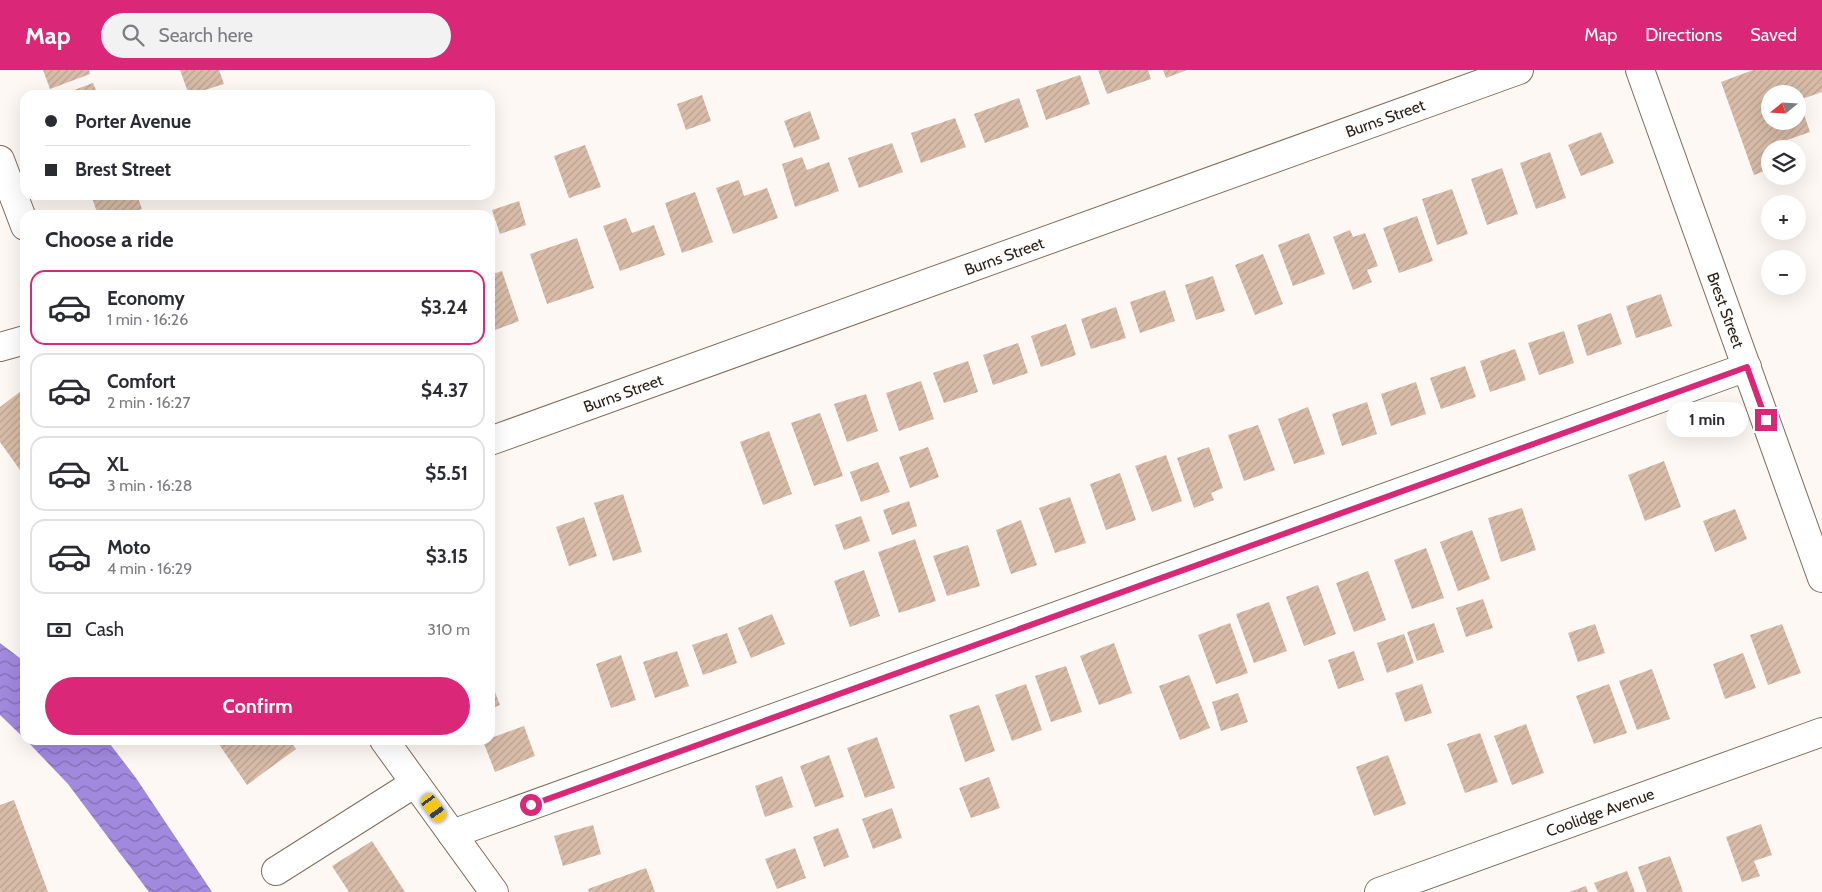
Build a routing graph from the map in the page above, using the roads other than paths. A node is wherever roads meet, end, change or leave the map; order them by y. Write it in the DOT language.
graph roads {
  1 [pos="1519,70"];
  2 [pos="1640,70"];
  3 [pos="0,160"];
  4 [pos="20,213"];
  5 [pos="20,341"];
  6 [pos="0,347"];
  7 [pos="1747,367"];
  8 [pos="495,439"];
  9 [pos="1822,578"];
  10 [pos="1822,732"];
  11 [pos="388,745"];
  12 [pos="416,783"];
  13 [pos="452,834"];
  14 [pos="276,871"];
  15 [pos="494,892"];
  16 [pos="1379,892"];
  1 -- 8 [label="street, Burns Street"];
  2 -- 7 [label="street, Brest Street"];
  3 -- 4 [label="street"];
  5 -- 6 [label="street"];
  7 -- 9 [label="street, Brest Street"];
  7 -- 13 [label="street"];
  10 -- 16 [label="street, Coolidge Avenue"];
  11 -- 12 [label="street"];
  12 -- 13 [label="street"];
  12 -- 14 [label="street"];
  13 -- 15 [label="street"];
}
